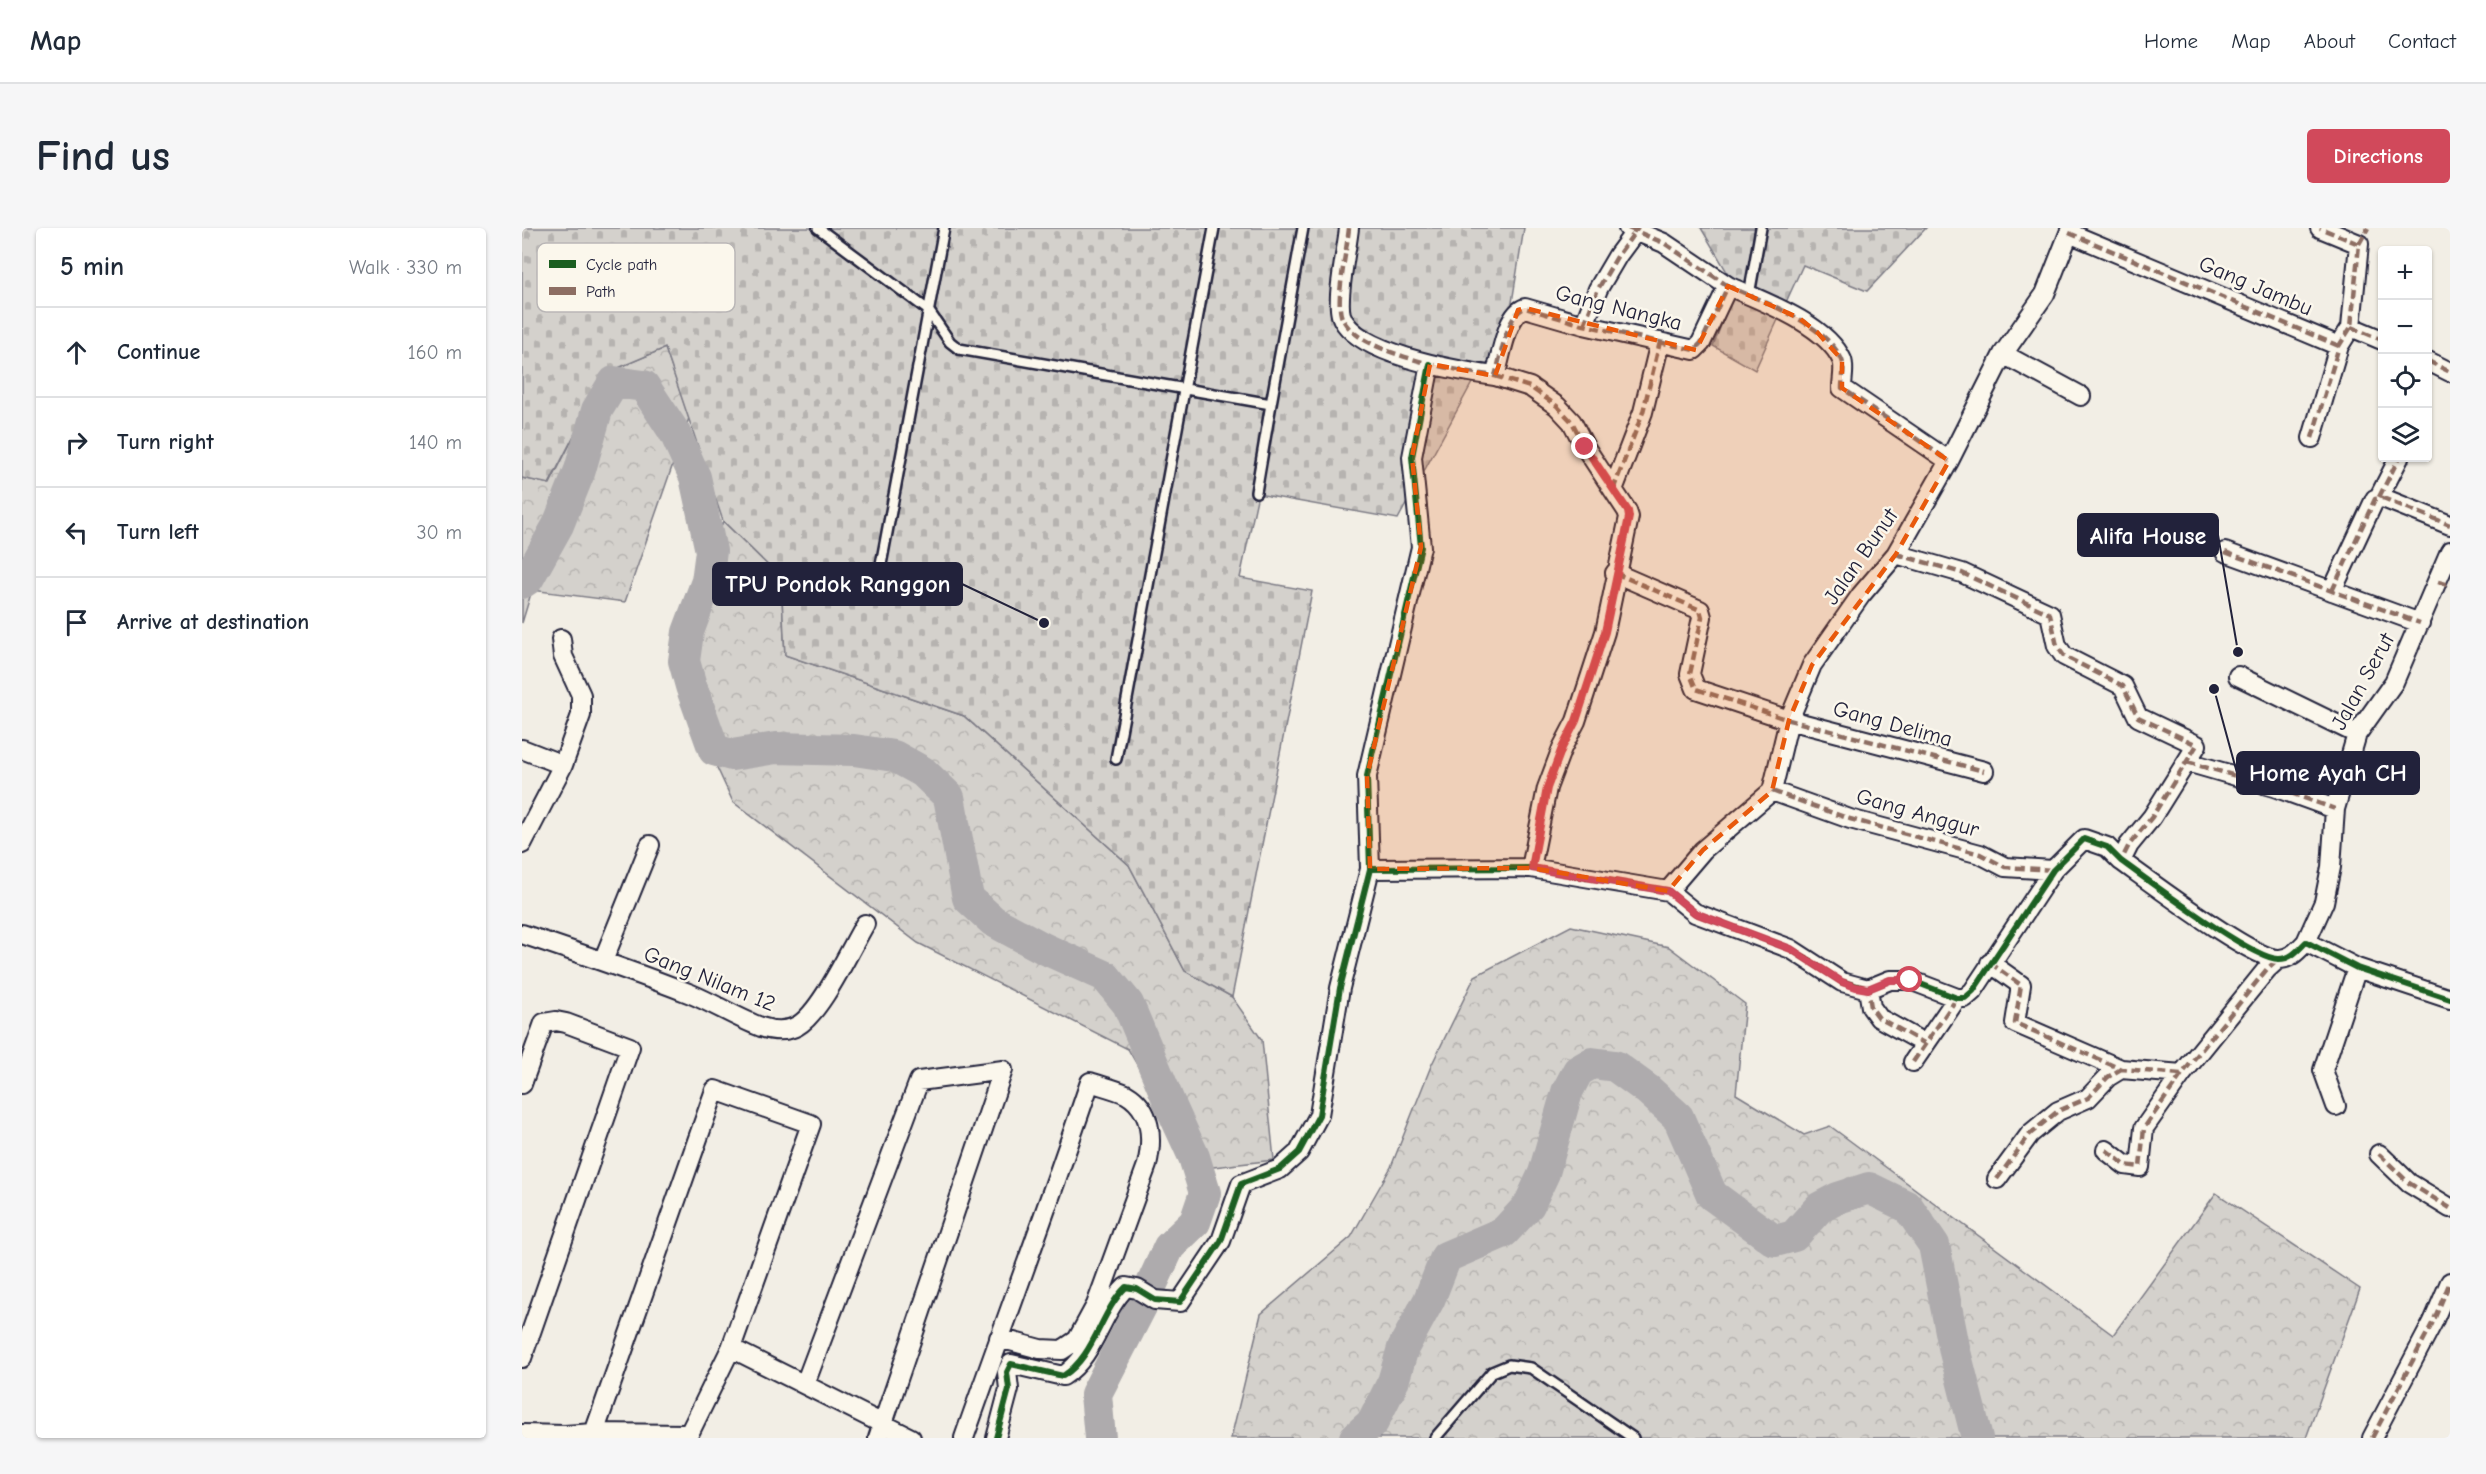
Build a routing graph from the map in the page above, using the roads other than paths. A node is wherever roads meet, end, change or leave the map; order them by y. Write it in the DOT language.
graph roads {
  1 [pos="818,228"];
  2 [pos="944,228"];
  3 [pos="1214,228"];
  4 [pos="1302,228"];
  5 [pos="1349,228"];
  6 [pos="1761,228"];
  7 [pos="2320,228"];
  8 [pos="1634,229"];
  9 [pos="2070,230"];
  10 [pos="2363,236"];
  11 [pos="1728,286"];
  12 [pos="1749,295"];
  13 [pos="928,310"];
  14 [pos="1584,325"];
  15 [pos="2351,327"];
  16 [pos="2378,338"];
  17 [pos="1660,342"];
  18 [pos="2339,346"];
  19 [pos="2003,354"];
  20 [pos="2432,363"];
  21 [pos="1430,364"];
  22 [pos="2450,372"];
  23 [pos="1495,376"];
  24 [pos="1184,387"];
  25 [pos="2081,396"];
  26 [pos="1271,404"];
  27 [pos="2312,438"];
  28 [pos="1949,461"];
  29 [pos="2397,462"];
  30 [pos="1613,490"];
  31 [pos="1256,492"];
  32 [pos="2379,497"];
  33 [pos="2450,525"];
  34 [pos="2450,551"];
  35 [pos="2225,552"];
  36 [pos="1896,554"];
  37 [pos="1615,573"];
  38 [pos="2444,584"];
  39 [pos="877,586"];
  40 [pos="2332,591"];
  41 [pos="2420,623"];
  42 [pos="561,639"];
  43 [pos="2238,676"];
  44 [pos="1789,720"];
  45 [pos="2357,734"];
  46 [pos="522,749"];
  47 [pos="1116,759"];
  48 [pos="2187,762"];
  49 [pos="563,765"];
  50 [pos="1984,771"];
  51 [pos="1772,791"];
  52 [pos="2335,809"];
  53 [pos="522,844"];
  54 [pos="650,845"];
  55 [pos="2121,861"];
  56 [pos="1532,868"];
  57 [pos="1370,869"];
  58 [pos="2053,870"];
  59 [pos="1668,891"];
  60 [pos="865,924"];
  61 [pos="522,934"];
  62 [pos="2306,942"];
  63 [pos="2278,959"];
  64 [pos="603,960"];
  65 [pos="1990,963"];
  66 [pos="2357,968"];
  67 [pos="1868,989"];
  68 [pos="1957,998"];
  69 [pos="2450,999"];
  70 [pos="1924,1043"];
  71 [pos="1913,1062"];
  72 [pos="2121,1069"];
  73 [pos="2182,1074"];
  74 [pos="522,1084"];
  75 [pos="2336,1106"];
  76 [pos="2106,1150"];
  77 [pos="2379,1154"];
  78 [pos="1997,1179"];
  79 [pos="2450,1208"];
  80 [pos="2450,1282"];
  81 [pos="999,1338"];
  82 [pos="731,1348"];
  83 [pos="522,1358"];
  84 [pos="805,1384"];
  85 [pos="880,1430"];
  86 [pos="594,1433"];
  87 [pos="522,1434"];
  88 [pos="688,1436"];
  89 [pos="565,1437"];
  90 [pos="911,1438"];
  91 [pos="964,1438"];
  92 [pos="996,1438"];
  93 [pos="1435,1438"];
  94 [pos="1633,1438"];
  95 [pos="2373,1438"];
  1 -- 13 [label="lane"];
  2 -- 13 [label="lane"];
  3 -- 24 [label="lane"];
  4 -- 26 [label="lane"];
  5 -- 21 [label="street"];
  6 -- 12 [label="lane"];
  7 -- 10 [label="street"];
  8 -- 11 [label="street"];
  8 -- 14 [label="street"];
  9 -- 18 [label="street, Gang Jambu"];
  9 -- 19 [label="street, Jalan Bunut"];
  10 -- 15 [label="street"];
  11 -- 12 [label="street"];
  11 -- 17 [label="street, Gang Nangka"];
  12 -- 28 [label="street"];
  13 -- 24 [label="lane"];
  13 -- 39 [label="lane"];
  14 -- 17 [label="street, Gang Nangka"];
  14 -- 23 [label="street, Gang Nangka"];
  15 -- 16 [label="street"];
  15 -- 18 [label="street"];
  17 -- 30 [label="street"];
  18 -- 27 [label="street"];
  19 -- 25 [label="street"];
  19 -- 28 [label="street, Jalan Bunut"];
  20 -- 22 [label="street"];
  21 -- 23 [label="street"];
  21 -- 57 [label="street"];
  23 -- 30 [label="street"];
  24 -- 26 [label="lane"];
  24 -- 47 [label="lane"];
  26 -- 31 [label="lane"];
  28 -- 36 [label="street, Jalan Bunut"];
  29 -- 32 [label="street"];
  30 -- 37 [label="street"];
  32 -- 33 [label="street"];
  32 -- 40 [label="street"];
  34 -- 38 [label="street, Jalan Serut"];
  35 -- 40 [label="street"];
  36 -- 44 [label="street, Jalan Bunut"];
  36 -- 48 [label="street"];
  37 -- 44 [label="street, Gang Delima"];
  37 -- 56 [label="street"];
  38 -- 41 [label="street, Jalan Serut"];
  40 -- 41 [label="street"];
  41 -- 45 [label="street, Jalan Serut"];
  42 -- 49 [label="street"];
  43 -- 45 [label="street"];
  44 -- 50 [label="street, Gang Delima"];
  44 -- 51 [label="street, Jalan Bunut"];
  45 -- 52 [label="street, Jalan Serut"];
  46 -- 49 [label="street"];
  48 -- 52 [label="street"];
  48 -- 55 [label="street"];
  49 -- 53 [label="street"];
  51 -- 58 [label="street, Gang Anggur"];
  51 -- 59 [label="street"];
  52 -- 62 [label="street, Jalan Serut"];
  54 -- 64 [label="street"];
  55 -- 58 [label="street"];
  55 -- 63 [label="street"];
  56 -- 57 [label="street"];
  56 -- 59 [label="street"];
  57 -- 92 [label="street"];
  58 -- 65 [label="street"];
  59 -- 67 [label="street"];
  60 -- 64 [label="street, Gang Nilam 12"];
  61 -- 64 [label="street, Gang Nilam 12"];
  62 -- 63 [label="street"];
  62 -- 66 [label="street"];
  63 -- 73 [label="street"];
  65 -- 68 [label="street"];
  65 -- 72 [label="street"];
  66 -- 69 [label="street"];
  66 -- 75 [label="street"];
  67 -- 68 [label="street"];
  67 -- 70 [label="street"];
  68 -- 70 [label="street"];
  70 -- 71 [label="street"];
  72 -- 73 [label="street"];
  72 -- 78 [label="street"];
  73 -- 76 [label="street"];
  74 -- 83 [label="street"];
  77 -- 79 [label="street"];
  80 -- 95 [label="street"];
  81 -- 81 [label="street"];
  81 -- 91 [label="street"];
  82 -- 84 [label="street"];
  82 -- 86 [label="street"];
  82 -- 88 [label="street"];
  84 -- 85 [label="street"];
  84 -- 85 [label="street"];
  85 -- 90 [label="street"];
  86 -- 88 [label="street"];
  86 -- 89 [label="street"];
  87 -- 89 [label="street"];
  93 -- 94 [label="lane"];
}
